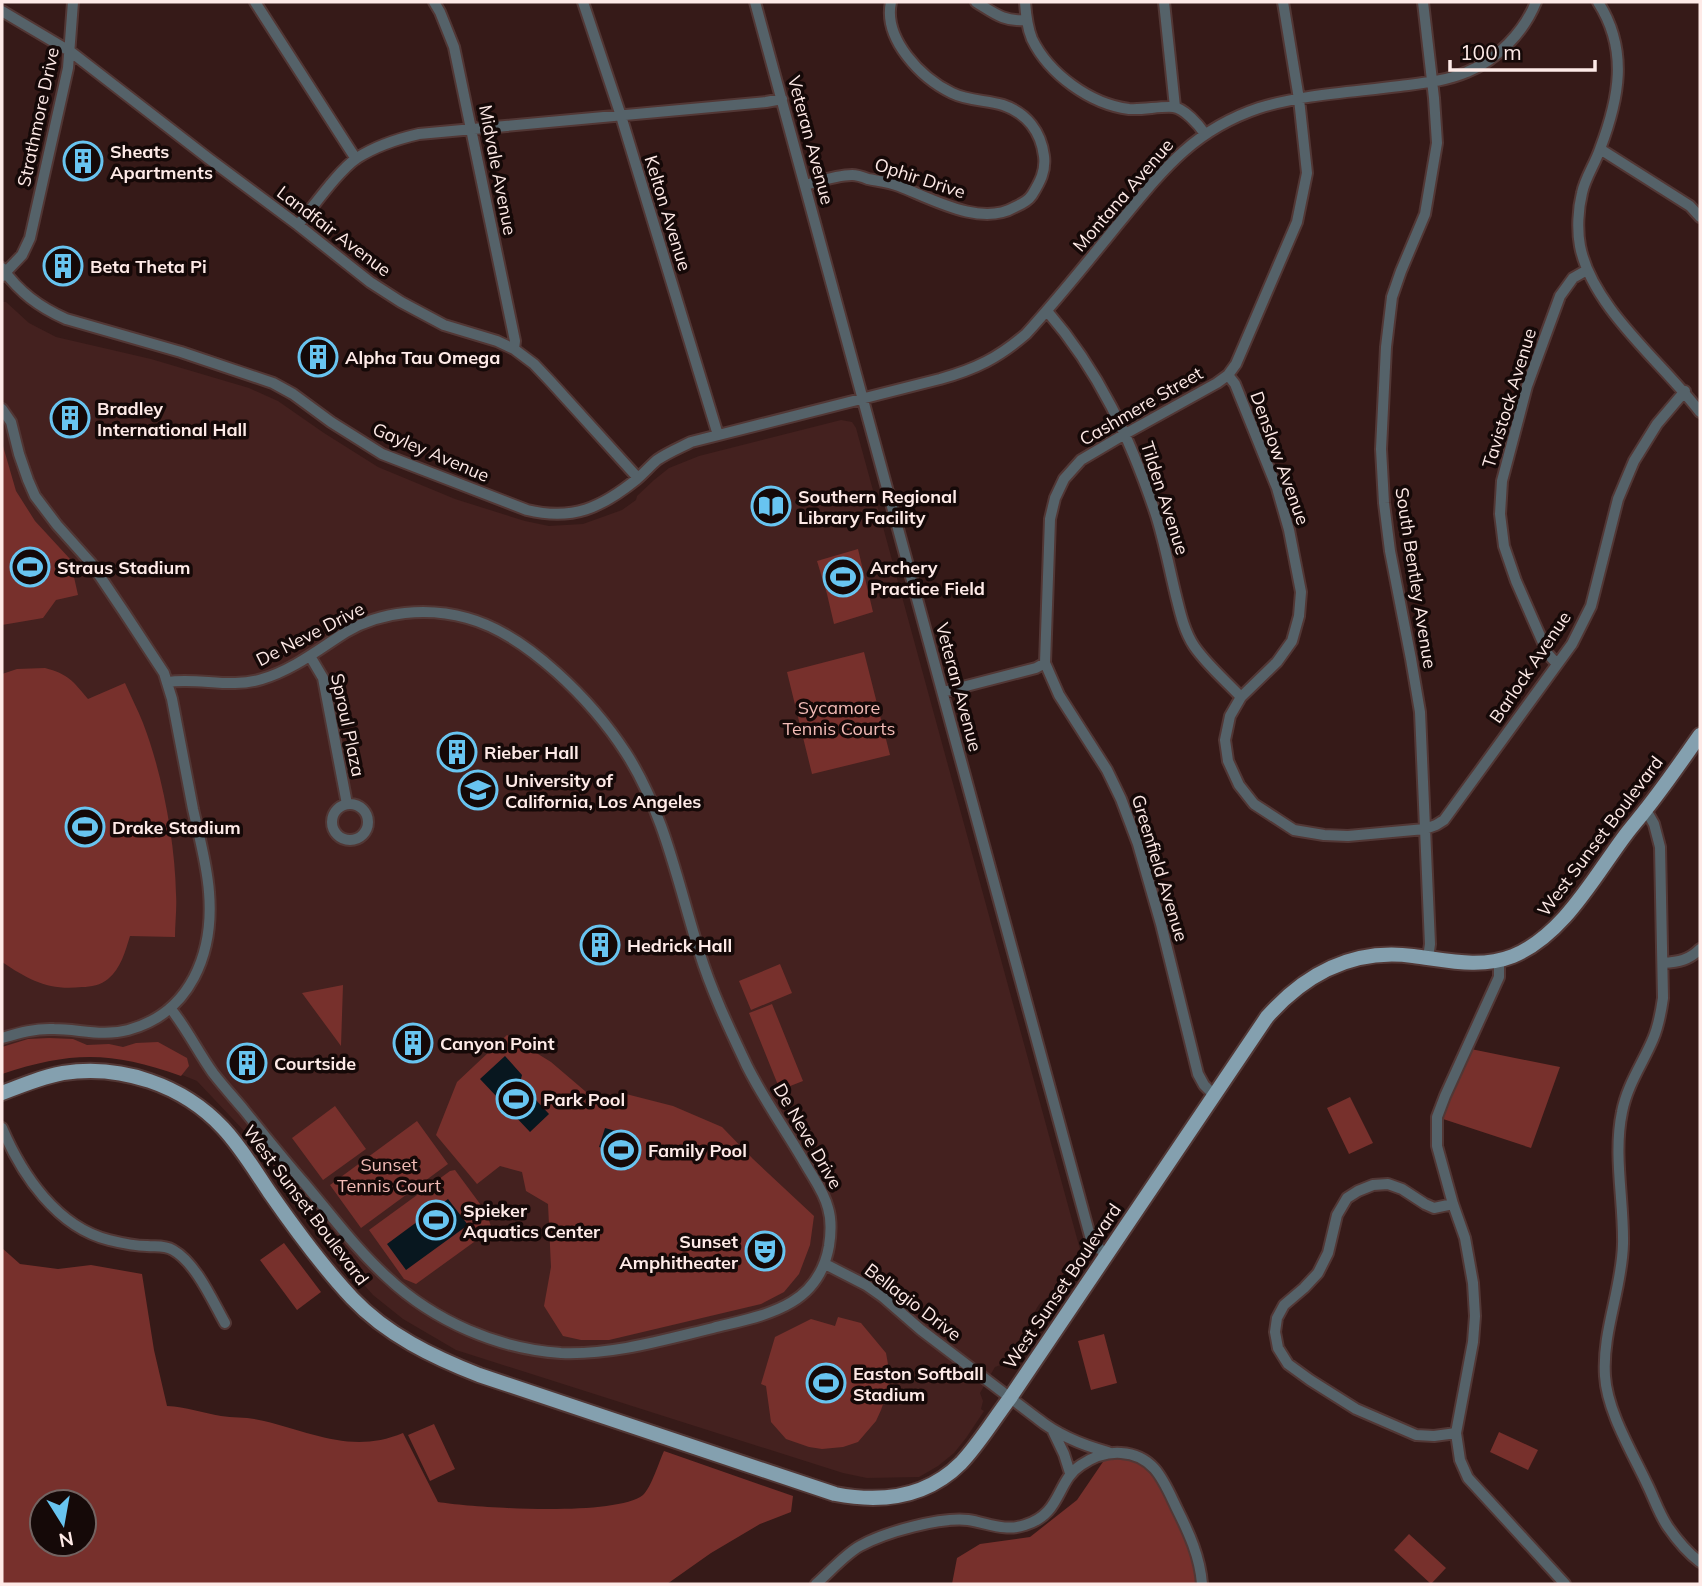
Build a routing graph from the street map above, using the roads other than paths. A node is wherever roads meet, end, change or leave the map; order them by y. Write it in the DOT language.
graph roads {
  1 [pos="73,2"];
  2 [pos="255,2"];
  3 [pos="434,2"];
  4 [pos="583,2"];
  5 [pos="755,2"];
  6 [pos="891,2"];
  7 [pos="976,2"];
  8 [pos="1024,2"];
  9 [pos="1164,2"];
  10 [pos="1283,2"];
  11 [pos="1423,2"];
  12 [pos="1536,2"];
  13 [pos="1598,2"];
  14 [pos="2,11"];
  15 [pos="1026,20"];
  16 [pos="71,52"];
  17 [pos="1432,82"];
  18 [pos="782,99"];
  19 [pos="1298,99"];
  20 [pos="1175,107"];
  21 [pos="621,116"];
  22 [pos="472,129"];
  23 [pos="1205,134"];
  24 [pos="1600,149"];
  25 [pos="356,159"];
  26 [pos="806,185"];
  27 [pos="1700,217"];
  28 [pos="298,225"];
  29 [pos="1587,270"];
  30 [pos="3,272"];
  31 [pos="1047,311"];
  32 [pos="514,349"];
  33 [pos="1228,374"];
  34 [pos="1685,391"];
  35 [pos="864,398"];
  36 [pos="2,409"];
  37 [pos="1700,412"];
  38 [pos="1125,433"];
  39 [pos="718,435"];
  40 [pos="638,478"];
  41 [pos="310,656"];
  42 [pos="1045,663"];
  43 [pos="1557,664"];
  44 [pos="167,682"];
  45 [pos="943,692"];
  46 [pos="1241,697"];
  47 [pos="1700,734"];
  48 [pos="347,804"];
  49 [pos="1646,810"];
  50 [pos="1426,829"];
  51 [pos="1700,949"];
  52 [pos="1428,958"];
  53 [pos="1499,960"];
  54 [pos="1663,963"];
  55 [pos="171,1009"];
  56 [pos="2,1038"];
  57 [pos="2,1093"];
  58 [pos="1214,1094"];
  59 [pos="2,1128"];
  60 [pos="1453,1204"];
  61 [pos="1106,1255"];
  62 [pos="825,1265"];
  63 [pos="225,1324"];
  64 [pos="1010,1398"];
  65 [pos="1053,1431"];
  66 [pos="1456,1433"];
  67 [pos="1109,1452"];
  68 [pos="1070,1473"];
  69 [pos="1700,1562"];
  70 [pos="816,1584"];
  71 [pos="1202,1584"];
  72 [pos="1565,1584"];
  1 -- 16 [label="street, Strathmore Drive"];
  2 -- 25 [label="street"];
  3 -- 22 [label="street, Midvale Avenue"];
  4 -- 21 [label="street, Kelton Avenue"];
  5 -- 18 [label="street, Veteran Avenue"];
  6 -- 26 [label="street, Ophir Drive"];
  7 -- 15 [label="street"];
  8 -- 15 [label="street"];
  9 -- 20 [label="street"];
  10 -- 19 [label="street, Cashmere Street"];
  11 -- 17 [label="street, South Bentley Avenue"];
  12 -- 17 [label="street, Montana Avenue"];
  13 -- 24 [label="street"];
  14 -- 16 [label="street, Landfair Avenue"];
  15 -- 20 [label="street"];
  16 -- 28 [label="street, Landfair Avenue"];
  16 -- 30 [label="street, Strathmore Drive"];
  17 -- 19 [label="street, Montana Avenue"];
  17 -- 50 [label="street, South Bentley Avenue"];
  18 -- 21 [label="street"];
  18 -- 26 [label="street, Veteran Avenue"];
  19 -- 23 [label="street, Montana Avenue"];
  19 -- 33 [label="street, Cashmere Street"];
  20 -- 23 [label="street"];
  21 -- 22 [label="street"];
  21 -- 39 [label="street, Kelton Avenue"];
  22 -- 25 [label="street"];
  22 -- 32 [label="street, Midvale Avenue"];
  23 -- 31 [label="street, Montana Avenue"];
  24 -- 27 [label="street"];
  24 -- 29 [label="street"];
  25 -- 28 [label="street"];
  26 -- 35 [label="street, Veteran Avenue"];
  28 -- 32 [label="street, Landfair Avenue"];
  29 -- 34 [label="street"];
  29 -- 43 [label="street, Tavistock Avenue"];
  30 -- 40 [label="street, Gayley Avenue"];
  31 -- 35 [label="street, Montana Avenue"];
  31 -- 38 [label="street, Tilden Avenue"];
  32 -- 40 [label="street, Landfair Avenue"];
  33 -- 38 [label="street, Cashmere Street"];
  33 -- 46 [label="street, Denslow Avenue"];
  34 -- 37 [label="street"];
  34 -- 43 [label="street, Barlock Avenue"];
  35 -- 39 [label="street, Gayley Avenue"];
  35 -- 45 [label="street, Veteran Avenue"];
  36 -- 44 [label="street"];
  38 -- 42 [label="street, Cashmere Street"];
  38 -- 46 [label="street, Tilden Avenue"];
  39 -- 40 [label="street, Gayley Avenue"];
  41 -- 44 [label="street, De Neve Drive"];
  41 -- 48 [label="street, Sproul Plaza"];
  41 -- 62 [label="street, De Neve Drive"];
  42 -- 45 [label="street"];
  42 -- 58 [label="street, Greenfield Avenue"];
  43 -- 50 [label="street, Barlock Avenue"];
  44 -- 55 [label="street"];
  45 -- 61 [label="street, Veteran Avenue"];
  46 -- 50 [label="street, Denslow Avenue"];
  47 -- 49 [label="main road, West Sunset Boulevard"];
  49 -- 53 [label="main road, West Sunset Boulevard"];
  49 -- 54 [label="street"];
  50 -- 52 [label="street, South Bentley Avenue"];
  51 -- 54 [label="street"];
  52 -- 53 [label="main road, West Sunset Boulevard"];
  52 -- 58 [label="main road, West Sunset Boulevard"];
  53 -- 60 [label="street"];
  54 -- 69 [label="street"];
  55 -- 56 [label="street"];
  55 -- 62 [label="street, De Neve Drive"];
  57 -- 64 [label="main road, West Sunset Boulevard"];
  58 -- 61 [label="main road, West Sunset Boulevard"];
  59 -- 63 [label="street"];
  60 -- 66 [label="street"];
  60 -- 66 [label="street"];
  61 -- 64 [label="main road, West Sunset Boulevard"];
  62 -- 64 [label="street, Bellagio Drive"];
  64 -- 65 [label="street, Bellagio Drive"];
  65 -- 67 [label="street"];
  65 -- 68 [label="street"];
  66 -- 72 [label="street"];
  67 -- 68 [label="street"];
  67 -- 71 [label="street"];
  68 -- 70 [label="street"];
}
